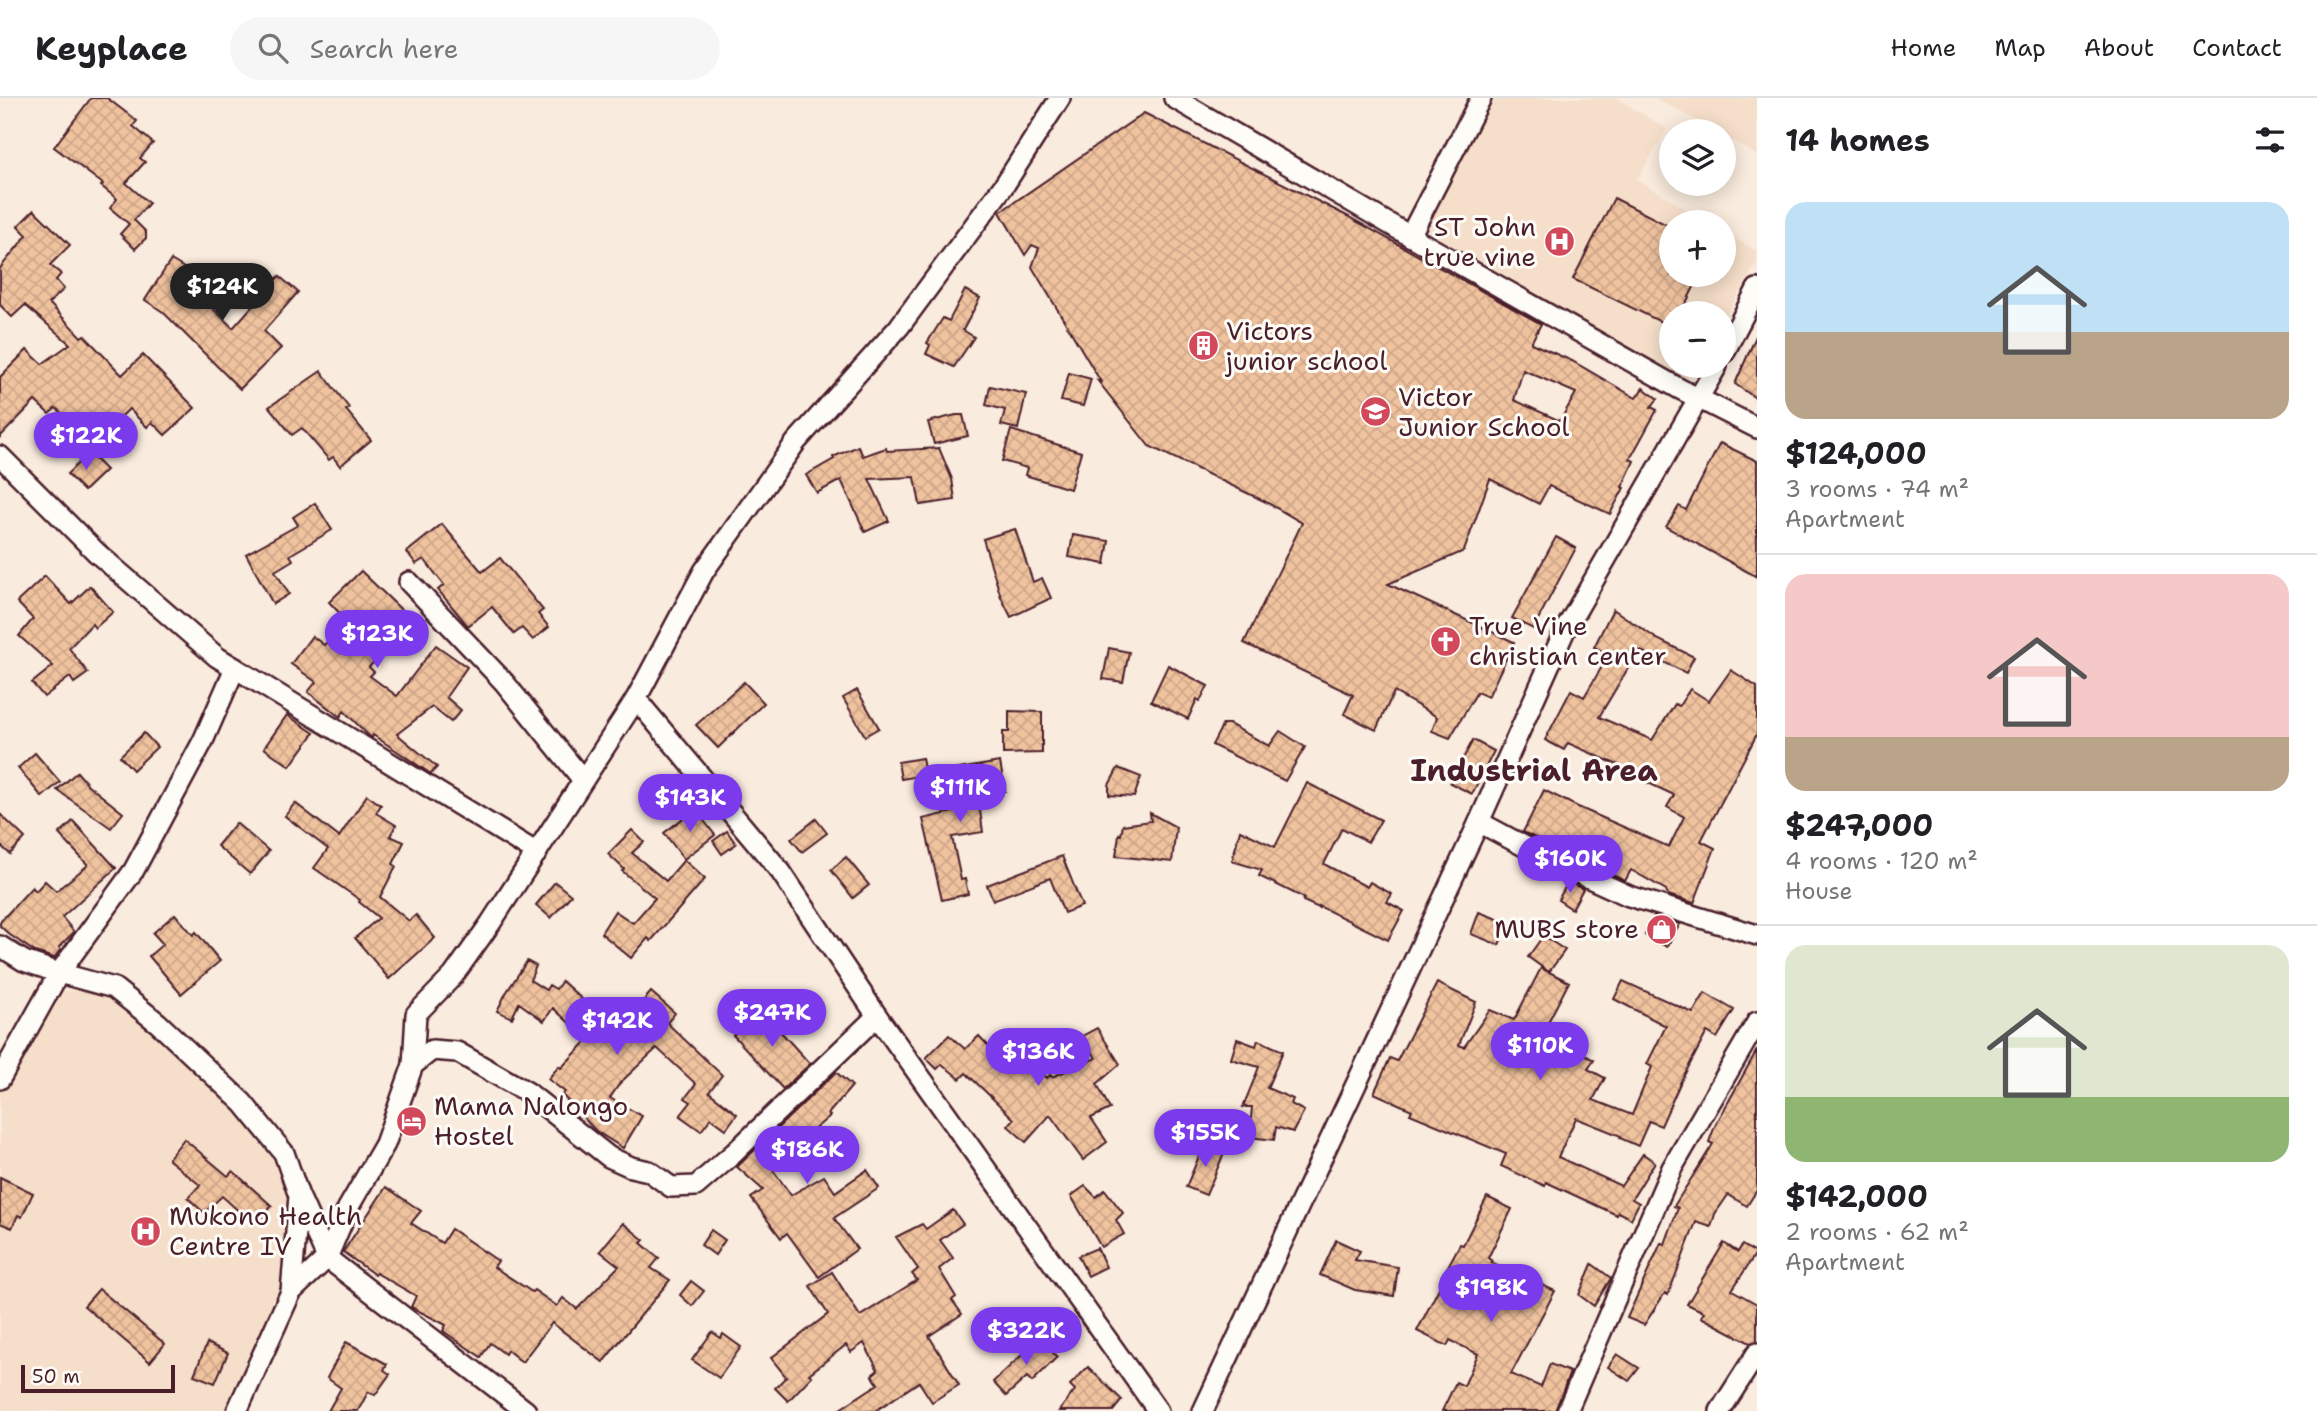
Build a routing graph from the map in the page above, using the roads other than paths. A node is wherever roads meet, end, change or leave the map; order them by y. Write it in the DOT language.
graph roads {
  1 [pos="1060,98"];
  2 [pos="1174,98"];
  3 [pos="1481,98"];
  4 [pos="1410,236"];
  5 [pos="1757,289"];
  6 [pos="1736,330"];
  7 [pos="1710,378"];
  8 [pos="1699,399"];
  9 [pos="1757,428"];
  10 [pos="0,456"];
  11 [pos="409,582"];
  12 [pos="235,668"];
  13 [pos="636,699"];
  14 [pos="583,780"];
  15 [pos="1479,822"];
  16 [pos="537,852"];
  17 [pos="1757,934"];
  18 [pos="0,946"];
  19 [pos="59,973"];
  20 [pos="877,1016"];
  21 [pos="1757,1022"];
  22 [pos="413,1065"];
  23 [pos="0,1079"];
  24 [pos="299,1196"];
  25 [pos="327,1258"];
  26 [pos="290,1292"];
  27 [pos="1757,1353"];
  28 [pos="244,1409"];
  29 [pos="526,1411"];
  30 [pos="1158,1411"];
  31 [pos="1203,1411"];
  32 [pos="1567,1411"];
  33 [pos="1720,1411"];
  1 -- 13 [label="street"];
  2 -- 4 [label="street"];
  3 -- 4 [label="street"];
  4 -- 8 [label="street"];
  5 -- 6 [label="street"];
  7 -- 8 [label="street"];
  8 -- 9 [label="street"];
  8 -- 15 [label="street"];
  10 -- 12 [label="street"];
  11 -- 14 [label="street"];
  12 -- 16 [label="street"];
  12 -- 19 [label="street"];
  13 -- 14 [label="street"];
  13 -- 20 [label="street"];
  14 -- 16 [label="street"];
  15 -- 17 [label="street"];
  15 -- 31 [label="street"];
  16 -- 22 [label="street"];
  18 -- 19 [label="street"];
  19 -- 23 [label="street"];
  19 -- 24 [label="street"];
  20 -- 22 [label="street"];
  20 -- 30 [label="street"];
  21 -- 32 [label="street"];
  22 -- 25 [label="street"];
  24 -- 25 [label="street"];
  24 -- 26 [label="street"];
  25 -- 26 [label="street"];
  25 -- 29 [label="street"];
  26 -- 28 [label="street"];
  27 -- 33 [label="street"];
}
